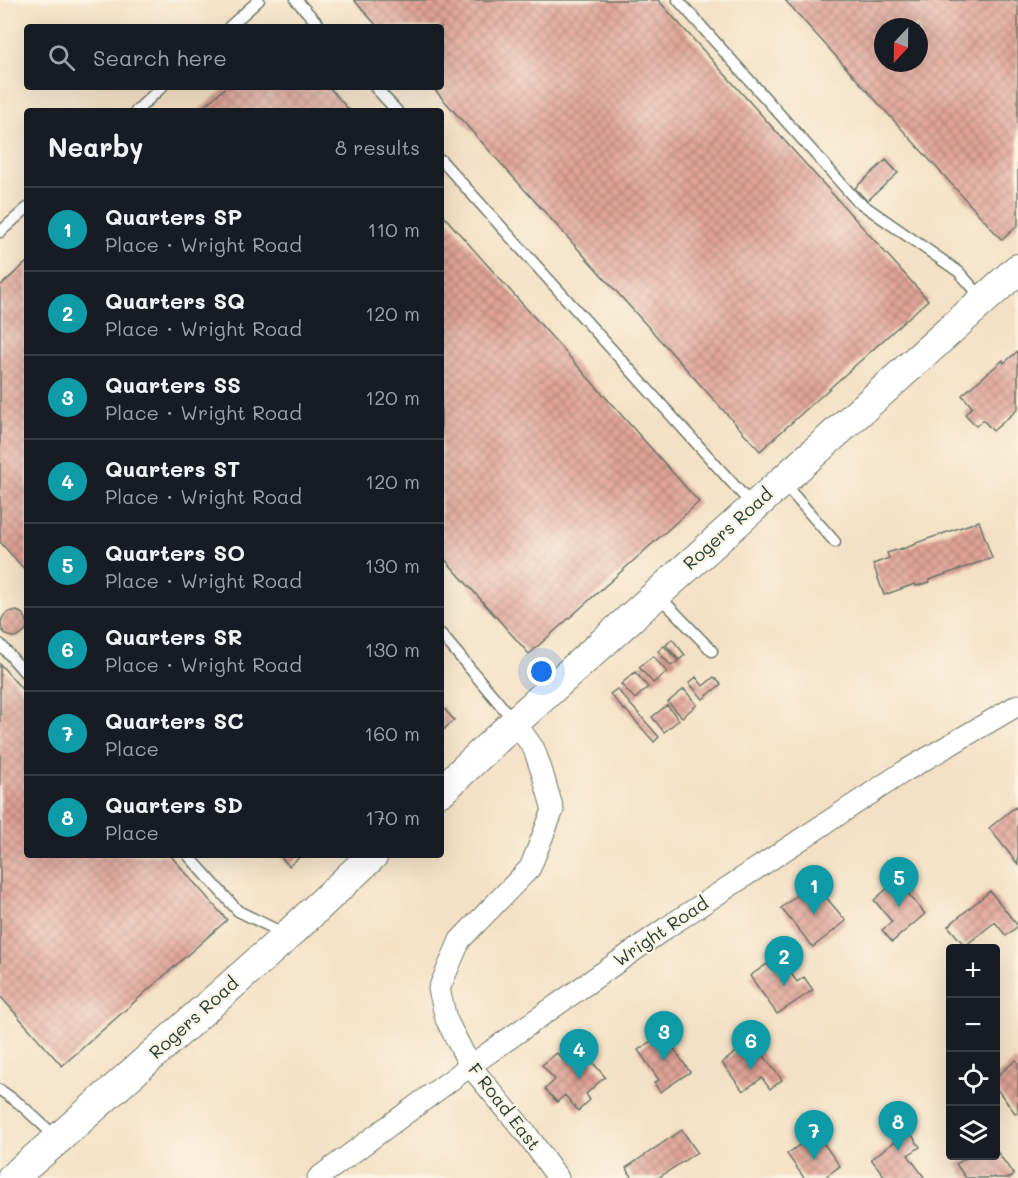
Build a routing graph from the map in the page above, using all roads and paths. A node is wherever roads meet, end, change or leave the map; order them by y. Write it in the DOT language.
graph roads {
  1 [pos="260,0"];
  2 [pos="296,0"];
  3 [pos="678,0"];
  4 [pos="232,24"];
  5 [pos="318,24"];
  6 [pos="159,90"];
  7 [pos="378,90"];
  8 [pos="139,108"];
  9 [pos="393,108"];
  10 [pos="444,163"];
  11 [pos="24,214"];
  12 [pos="0,232"];
  13 [pos="1018,269"];
  14 [pos="983,299"];
  15 [pos="781,481"];
  16 [pos="753,506"];
  17 [pos="835,542"];
  18 [pos="657,594"];
  19 [pos="444,638"];
  20 [pos="0,644"];
  21 [pos="712,651"];
  22 [pos="24,672"];
  23 [pos="1018,705"];
  24 [pos="515,722"];
  25 [pos="444,788"];
  26 [pos="191,858"];
  27 [pos="370,858"];
  28 [pos="288,935"];
  29 [pos="470,1066"];
  30 [pos="0,1090"];
  31 [pos="58,1139"];
  32 [pos="12,1178"];
  33 [pos="318,1178"];
  34 [pos="558,1178"];
  1 -- 4 [label="lane"];
  2 -- 5 [label="lane"];
  3 -- 14 [label="lane"];
  6 -- 8 [label="lane"];
  7 -- 9 [label="lane"];
  10 -- 16 [label="lane"];
  11 -- 12 [label="lane"];
  13 -- 14 [label="street, Rogers Road"];
  14 -- 15 [label="street, Rogers Road"];
  15 -- 16 [label="street, Rogers Road"];
  15 -- 17 [label="lane"];
  16 -- 18 [label="street, Rogers Road"];
  18 -- 21 [label="lane"];
  18 -- 24 [label="street, Rogers Road"];
  19 -- 24 [label="lane"];
  20 -- 22 [label="lane"];
  23 -- 29 [label="street, Wright Road"];
  24 -- 25 [label="street, Rogers Road"];
  24 -- 29 [label="street, F Road East"];
  26 -- 28 [label="lane"];
  27 -- 28 [label="street, Rogers Road"];
  28 -- 31 [label="street, Rogers Road"];
  29 -- 33 [label="street, Wright Road"];
  29 -- 34 [label="street, F Road East"];
  30 -- 31 [label="lane"];
  31 -- 32 [label="street, Rogers Road"];
}
